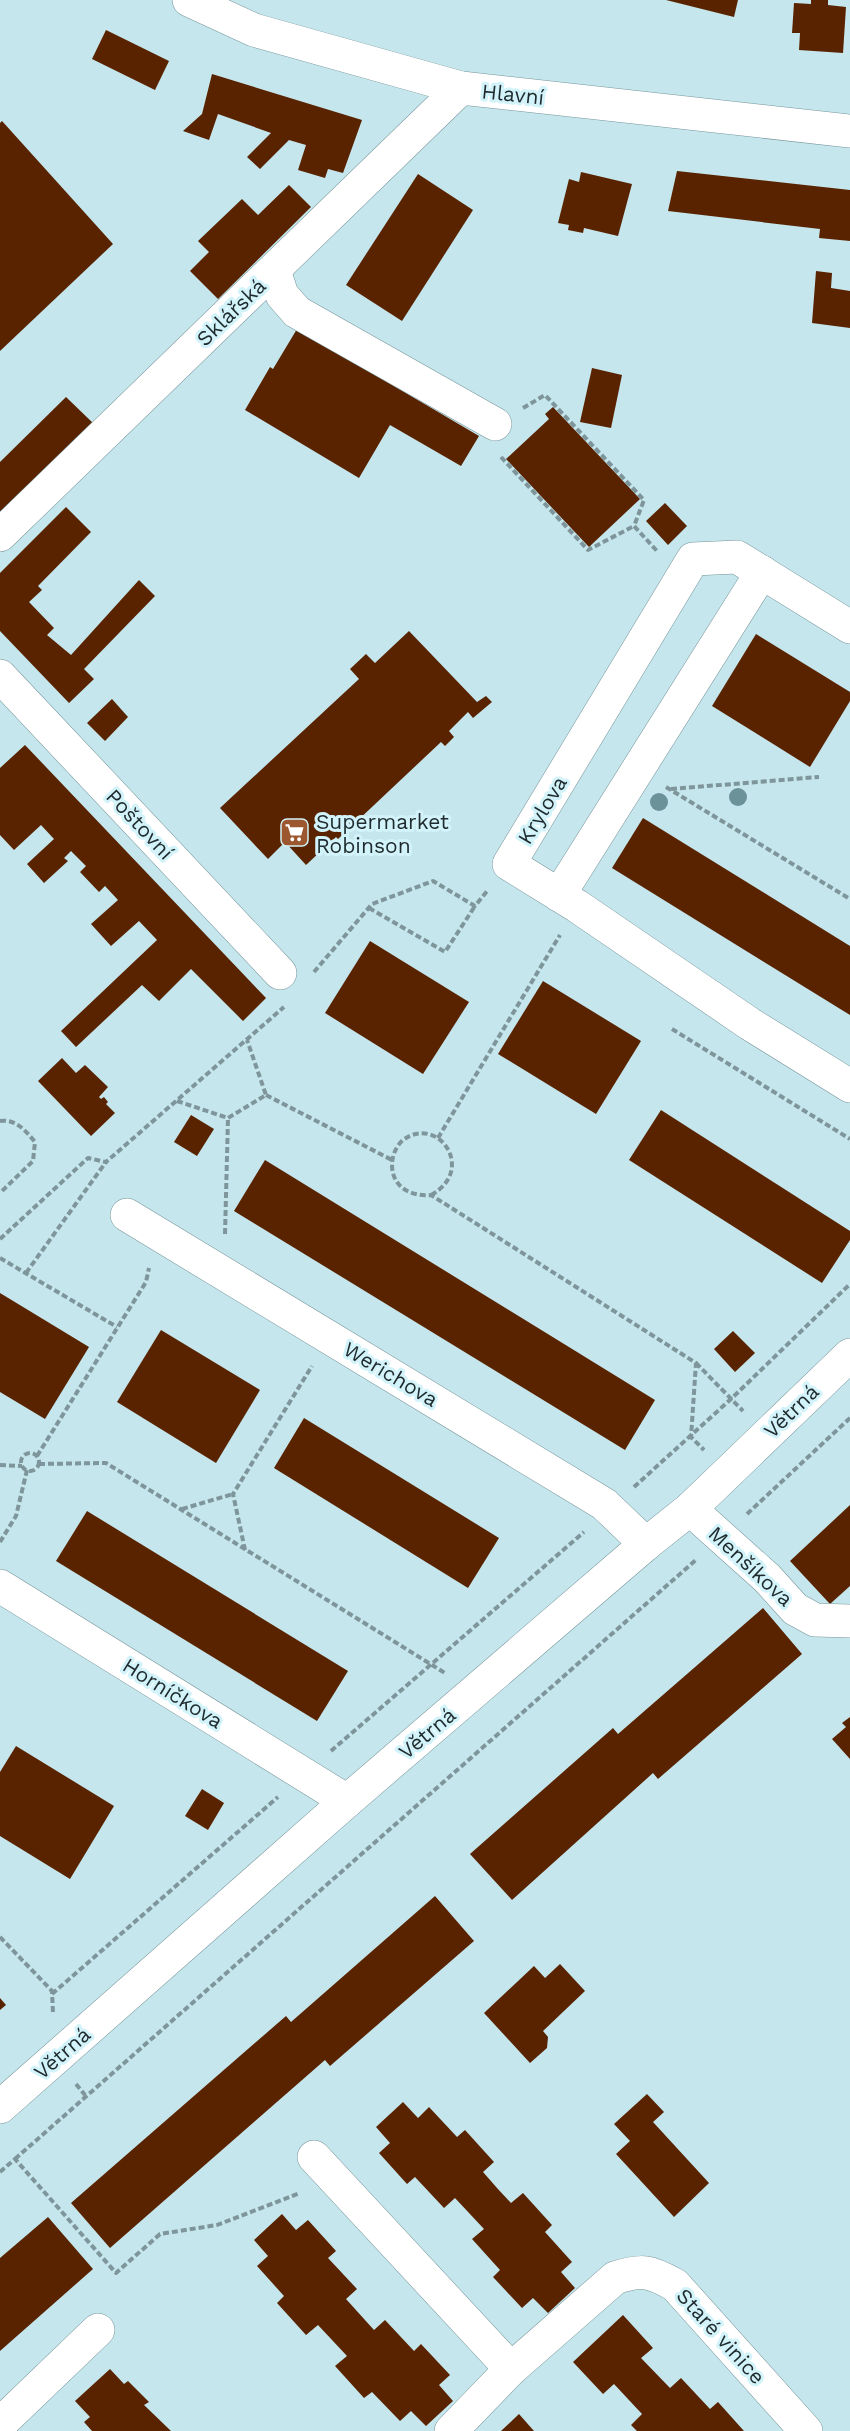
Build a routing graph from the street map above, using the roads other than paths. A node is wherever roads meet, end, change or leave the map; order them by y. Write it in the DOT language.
graph roads {
  1 [pos="189,0"];
  2 [pos="461,88"];
  3 [pos="850,131"];
  4 [pos="274,270"];
  5 [pos="495,424"];
  6 [pos="0,535"];
  7 [pos="762,572"];
  8 [pos="850,627"];
  9 [pos="0,676"];
  10 [pos="568,901"];
  11 [pos="293,984"];
  12 [pos="850,1086"];
  13 [pos="127,1215"];
  14 [pos="850,1355"];
  15 [pos="690,1509"];
  16 [pos="646,1544"];
  17 [pos="0,1586"];
  18 [pos="850,1621"];
  19 [pos="347,1801"];
  20 [pos="0,2107"];
  21 [pos="319,2163"];
  22 [pos="98,2330"];
  23 [pos="511,2369"];
  24 [pos="5,2425"];
  25 [pos="451,2431"];
  26 [pos="806,2431"];
  1 -- 2 [label="street, Hlavní"];
  2 -- 3 [label="street, Hlavní"];
  2 -- 4 [label="street, Sklářská"];
  4 -- 5 [label="street"];
  4 -- 6 [label="street, Sklářská"];
  7 -- 8 [label="street, Krylova"];
  7 -- 10 [label="street"];
  7 -- 10 [label="street, Krylova"];
  9 -- 11 [label="street, Poštovní"];
  10 -- 12 [label="street, Krylova"];
  13 -- 16 [label="street, Werichova"];
  14 -- 15 [label="street, Větrná"];
  15 -- 16 [label="street, Větrná"];
  15 -- 18 [label="street, Menšíkova"];
  16 -- 19 [label="street, Větrná"];
  17 -- 19 [label="street, Horníčkova"];
  19 -- 20 [label="street, Větrná"];
  21 -- 23 [label="street"];
  22 -- 24 [label="street"];
  23 -- 25 [label="street, Staré vinice"];
  23 -- 26 [label="street, Staré vinice"];
}
